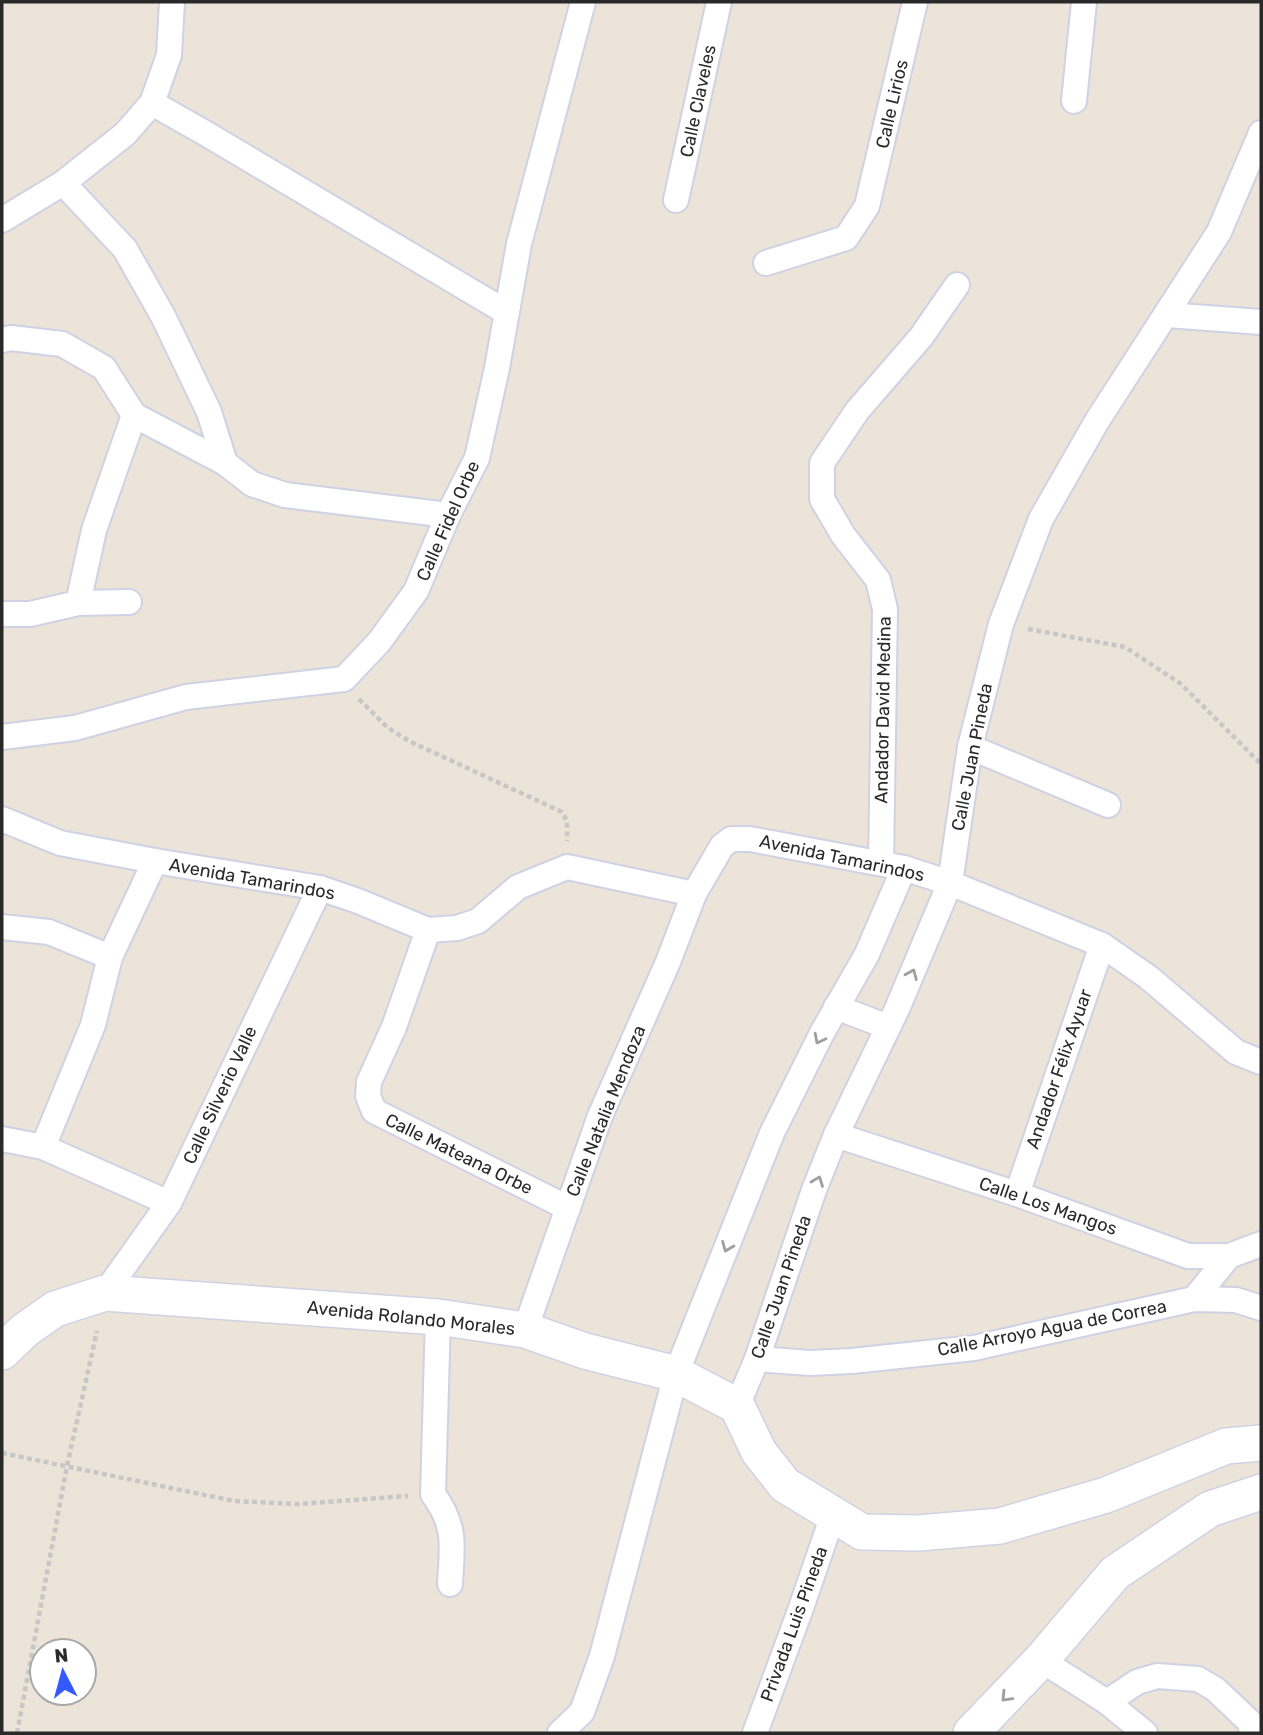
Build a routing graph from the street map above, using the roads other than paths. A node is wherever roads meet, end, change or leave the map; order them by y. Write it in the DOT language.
graph roads {
  1 [pos="172,2"];
  2 [pos="583,2"];
  3 [pos="719,2"];
  4 [pos="915,2"];
  5 [pos="1084,2"];
  6 [pos="1074,100"];
  7 [pos="152,103"];
  8 [pos="1261,133"];
  9 [pos="63,183"];
  10 [pos="676,200"];
  11 [pos="2,220"];
  12 [pos="766,264"];
  13 [pos="957,285"];
  14 [pos="506,312"];
  15 [pos="1167,315"];
  16 [pos="1261,322"];
  17 [pos="2,340"];
  18 [pos="134,415"];
  19 [pos="225,463"];
  20 [pos="447,515"];
  21 [pos="129,602"];
  22 [pos="78,603"];
  23 [pos="2,614"];
  24 [pos="3,732"];
  25 [pos="970,747"];
  26 [pos="1108,805"];
  27 [pos="2,819"];
  28 [pos="155,861"];
  29 [pos="892,866"];
  30 [pos="950,883"];
  31 [pos="320,888"];
  32 [pos="694,894"];
  33 [pos="2,927"];
  34 [pos="428,930"];
  35 [pos="1102,945"];
  36 [pos="110,957"];
  37 [pos="836,1007"];
  38 [pos="888,1027"];
  39 [pos="1261,1062"];
  40 [pos="836,1135"];
  41 [pos="2,1139"];
  42 [pos="43,1147"];
  43 [pos="1017,1194"];
  44 [pos="169,1203"];
  45 [pos="568,1208"];
  46 [pos="1261,1244"];
  47 [pos="1229,1256"];
  48 [pos="105,1293"];
  49 [pos="1194,1300"];
  50 [pos="1261,1308"];
  51 [pos="438,1317"];
  52 [pos="525,1330"];
  53 [pos="4,1346"];
  54 [pos="757,1359"];
  55 [pos="676,1374"];
  56 [pos="737,1406"];
  57 [pos="1261,1443"];
  58 [pos="1261,1492"];
  59 [pos="832,1515"];
  60 [pos="450,1584"];
  61 [pos="1041,1660"];
  62 [pos="1107,1702"];
  63 [pos="560,1733"];
  64 [pos="755,1733"];
  65 [pos="971,1733"];
  66 [pos="1145,1733"];
  67 [pos="1252,1733"];
  1 -- 7 [label="street"];
  2 -- 14 [label="street, Calle Fidel Orbe"];
  3 -- 10 [label="street, Calle Claveles"];
  4 -- 12 [label="street, Calle Lirios"];
  5 -- 6 [label="street"];
  7 -- 9 [label="street"];
  7 -- 14 [label="street"];
  8 -- 15 [label="street, Calle Juan Pineda"];
  9 -- 11 [label="street"];
  9 -- 19 [label="street"];
  13 -- 29 [label="street, Andador David Medina"];
  14 -- 20 [label="street, Calle Fidel Orbe"];
  15 -- 16 [label="street"];
  15 -- 25 [label="street, Calle Juan Pineda"];
  17 -- 18 [label="street"];
  18 -- 19 [label="street"];
  18 -- 22 [label="street"];
  19 -- 20 [label="street"];
  20 -- 24 [label="street, Calle Fidel Orbe"];
  21 -- 22 [label="street"];
  22 -- 23 [label="street"];
  25 -- 26 [label="street"];
  25 -- 30 [label="street, Calle Juan Pineda"];
  27 -- 28 [label="street, Avenida Tamarindos"];
  28 -- 31 [label="street, Avenida Tamarindos"];
  28 -- 36 [label="street"];
  29 -- 30 [label="street, Avenida Tamarindos"];
  29 -- 32 [label="street, Avenida Tamarindos"];
  29 -- 37 [label="street"];
  30 -- 35 [label="street"];
  38 -- 30 [label="street, Calle Juan Pineda, one-way"];
  31 -- 34 [label="street, Avenida Tamarindos"];
  31 -- 44 [label="street, Calle Silverio Valle"];
  32 -- 34 [label="street, Avenida Tamarindos"];
  32 -- 45 [label="street, Calle Natalia Mendoza"];
  33 -- 36 [label="street"];
  34 -- 45 [label="street, Calle Mateana Orbe"];
  35 -- 39 [label="street"];
  35 -- 43 [label="street, Andador Félix Ayuar"];
  36 -- 42 [label="street"];
  37 -- 38 [label="street"];
  37 -- 55 [label="street, one-way"];
  38 -- 40 [label="street, Calle Juan Pineda"];
  40 -- 43 [label="street, Calle Los Mangos"];
  54 -- 40 [label="street, Calle Juan Pineda, one-way"];
  41 -- 42 [label="street"];
  42 -- 44 [label="street"];
  43 -- 47 [label="street, Calle Los Mangos"];
  44 -- 48 [label="street, Calle Silverio Valle"];
  45 -- 52 [label="street, Calle Natalia Mendoza"];
  46 -- 47 [label="street, Calle Los Mangos"];
  47 -- 49 [label="street"];
  48 -- 51 [label="street, Avenida Rolando Morales"];
  48 -- 53 [label="street"];
  49 -- 50 [label="street, Calle Arroyo Agua de Correa"];
  49 -- 54 [label="street, Calle Arroyo Agua de Correa"];
  51 -- 52 [label="street, Avenida Rolando Morales"];
  51 -- 60 [label="street"];
  52 -- 55 [label="street, Avenida Rolando Morales"];
  54 -- 56 [label="street, Calle Juan Pineda"];
  55 -- 56 [label="street, Avenida Rolando Morales"];
  55 -- 63 [label="street"];
  56 -- 59 [label="street"];
  57 -- 59 [label="street"];
  58 -- 61 [label="street"];
  59 -- 64 [label="street, Privada Luis Pineda"];
  61 -- 62 [label="street"];
  61 -- 65 [label="street, one-way"];
  62 -- 66 [label="street"];
  62 -- 67 [label="street"];
}
